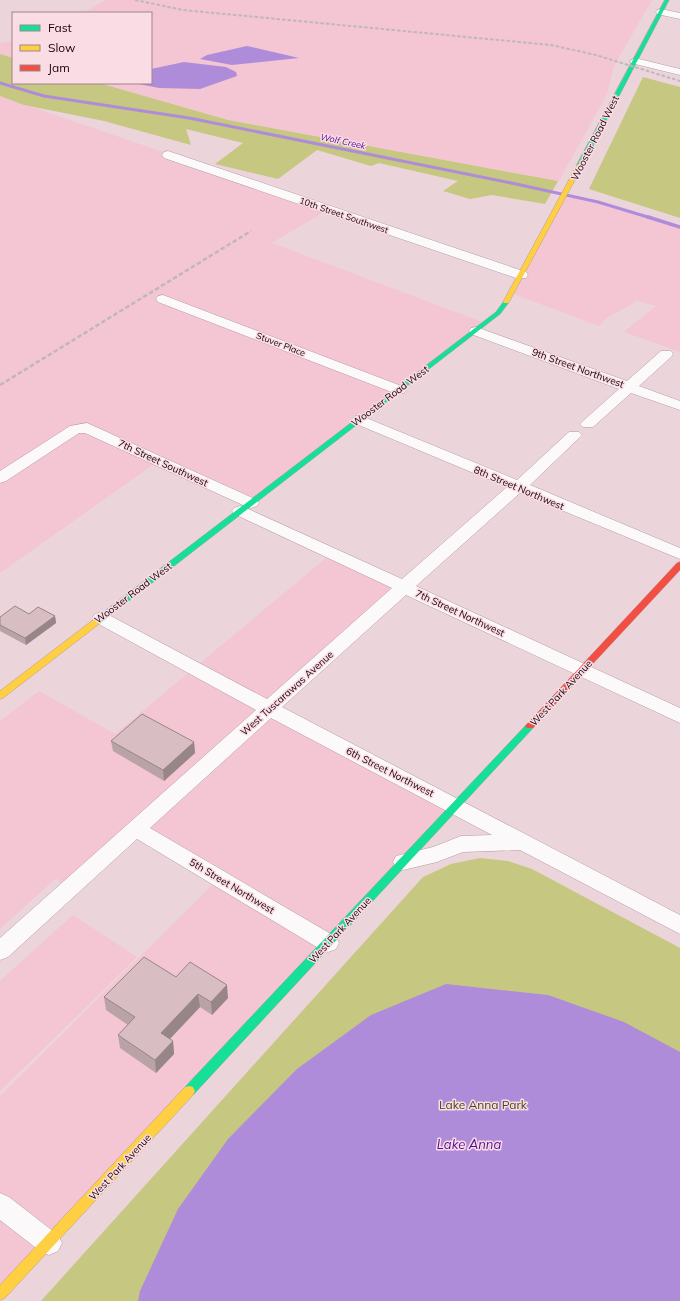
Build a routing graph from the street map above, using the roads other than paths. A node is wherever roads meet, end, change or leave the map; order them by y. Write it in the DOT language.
graph roads {
  1 [pos="667,0"];
  2 [pos="661,12"];
  3 [pos="680,16"];
  4 [pos="636,61"];
  5 [pos="680,72"];
  6 [pos="168,155"];
  7 [pos="521,275"];
  8 [pos="163,299"];
  9 [pos="476,331"];
  10 [pos="666,354"];
  11 [pos="628,387"];
  12 [pos="399,390"];
  13 [pos="680,406"];
  14 [pos="359,420"];
  15 [pos="588,424"];
  16 [pos="574,435"];
  17 [pos="0,478"];
  18 [pos="518,487"];
  19 [pos="245,507"];
  20 [pos="680,554"];
  21 [pos="680,565"];
  22 [pos="406,588"];
  23 [pos="101,618"];
  24 [pos="582,670"];
  25 [pos="0,696"];
  26 [pos="270,709"];
  27 [pos="680,716"];
  28 [pos="456,806"];
  29 [pos="136,829"];
  30 [pos="524,842"];
  31 [pos="403,862"];
  32 [pos="680,925"];
  33 [pos="328,943"];
  34 [pos="0,951"];
  35 [pos="0,1205"];
  36 [pos="49,1243"];
  37 [pos="0,1294"];
  1 -- 2 [label="main road, Wooster Road West"];
  2 -- 3 [label="street"];
  2 -- 4 [label="main road, Wooster Road West"];
  4 -- 5 [label="street"];
  4 -- 7 [label="main road, Wooster Road West"];
  6 -- 7 [label="street, 10th Street Southwest"];
  7 -- 9 [label="main road, Wooster Road West"];
  8 -- 12 [label="street, Stuver Place"];
  9 -- 11 [label="street, 9th Street Northwest"];
  9 -- 12 [label="main road, Wooster Road West"];
  10 -- 11 [label="street"];
  11 -- 13 [label="street, 9th Street Northwest"];
  11 -- 15 [label="street"];
  12 -- 14 [label="main road, Wooster Road West"];
  14 -- 18 [label="street, 8th Street Northwest"];
  14 -- 19 [label="main road, Wooster Road West"];
  16 -- 18 [label="street, West Tuscarawas Avenue"];
  17 -- 19 [label="street, 7th Street Southwest"];
  18 -- 20 [label="street, 8th Street Northwest"];
  18 -- 22 [label="street, West Tuscarawas Avenue"];
  19 -- 22 [label="street, 7th Street Northwest"];
  19 -- 23 [label="main road, Wooster Road West"];
  21 -- 24 [label="main road, West Park Avenue"];
  22 -- 24 [label="street, 7th Street Northwest"];
  22 -- 26 [label="street, West Tuscarawas Avenue"];
  23 -- 25 [label="main road, Wooster Road West"];
  23 -- 26 [label="street, 6th Street Northwest"];
  24 -- 27 [label="street, 7th Street Northwest"];
  24 -- 28 [label="main road, West Park Avenue"];
  26 -- 28 [label="street, 6th Street Northwest"];
  26 -- 29 [label="street, West Tuscarawas Avenue"];
  28 -- 30 [label="street, 6th Street Northwest"];
  28 -- 31 [label="main road, West Park Avenue"];
  29 -- 33 [label="street, 5th Street Northwest"];
  29 -- 34 [label="street, West Tuscarawas Avenue"];
  30 -- 31 [label="street"];
  30 -- 32 [label="street, 6th Street Northwest"];
  31 -- 33 [label="main road, West Park Avenue"];
  33 -- 36 [label="main road, West Park Avenue"];
  35 -- 36 [label="street"];
  36 -- 37 [label="main road, West Park Avenue"];
}
